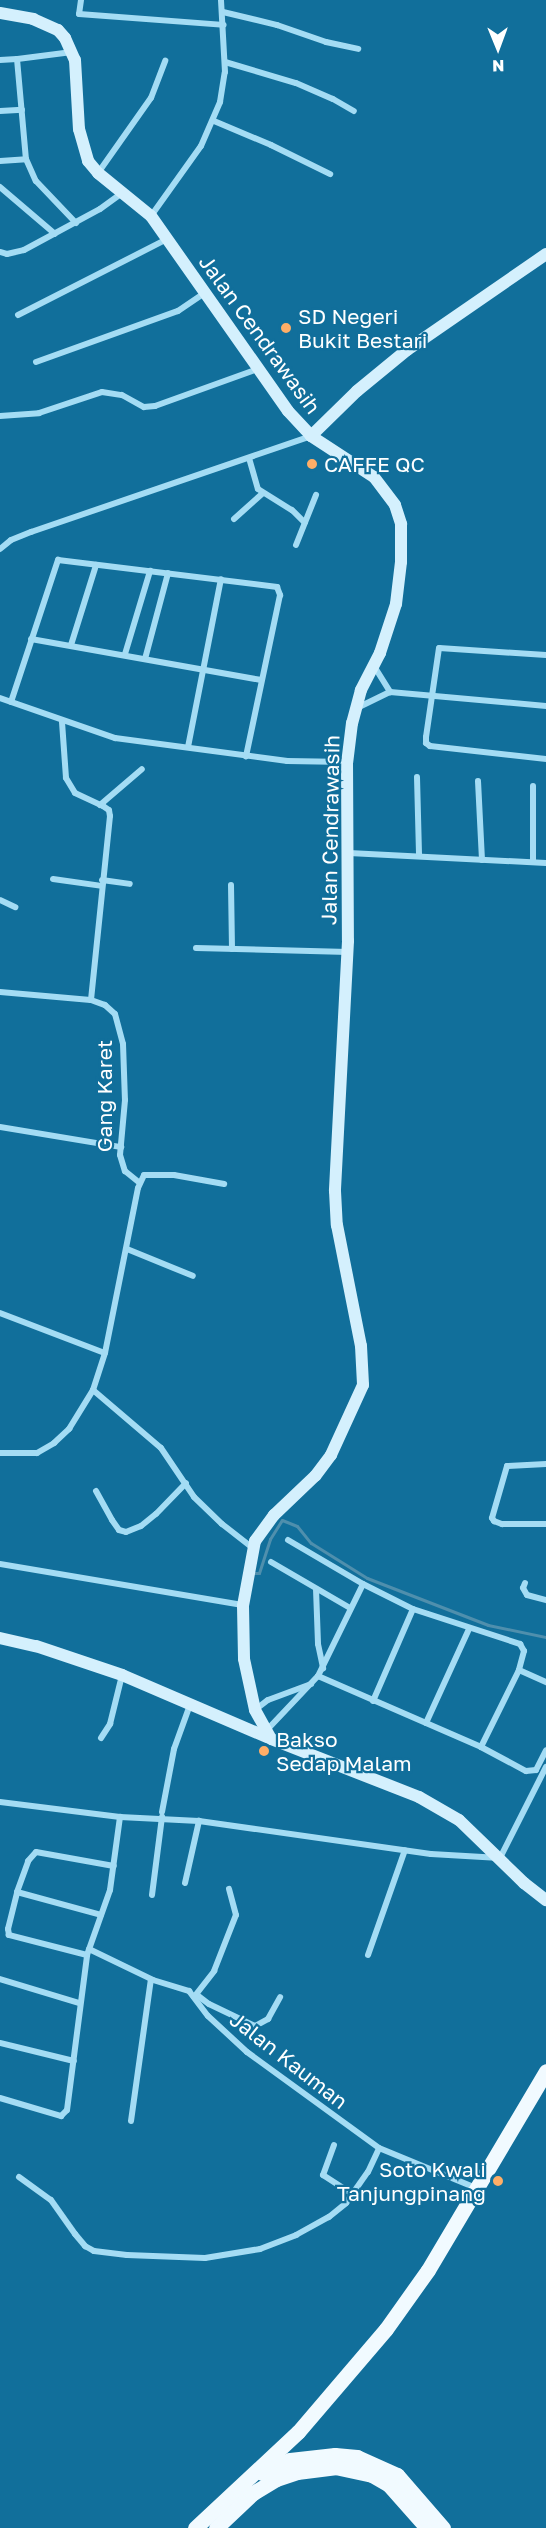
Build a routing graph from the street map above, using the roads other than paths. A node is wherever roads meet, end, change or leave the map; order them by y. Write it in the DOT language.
graph roads {
  1 [pos="81,0"];
  2 [pos="221,0"];
  3 [pos="223,12"];
  4 [pos="0,13"];
  5 [pos="224,25"];
  6 [pos="358,49"];
  7 [pos="73,52"];
  8 [pos="17,59"];
  9 [pos="0,60"];
  10 [pos="165,61"];
  11 [pos="225,62"];
  12 [pos="22,110"];
  13 [pos="0,111"];
  14 [pos="354,111"];
  15 [pos="214,121"];
  16 [pos="26,159"];
  17 [pos="0,161"];
  18 [pos="98,173"];
  19 [pos="330,174"];
  20 [pos="0,187"];
  21 [pos="123,192"];
  22 [pos="151,216"];
  23 [pos="76,223"];
  24 [pos="55,234"];
  25 [pos="167,239"];
  26 [pos="0,252"];
  27 [pos="546,254"];
  28 [pos="206,293"];
  29 [pos="18,315"];
  30 [pos="36,362"];
  31 [pos="260,368"];
  32 [pos="0,416"];
  33 [pos="311,436"];
  34 [pos="249,458"];
  35 [pos="263,493"];
  36 [pos="316,495"];
  37 [pos="234,519"];
  38 [pos="305,523"];
  39 [pos="296,545"];
  40 [pos="0,549"];
  41 [pos="96,565"];
  42 [pos="150,571"];
  43 [pos="168,573"];
  44 [pos="220,579"];
  45 [pos="31,639"];
  46 [pos="71,645"];
  47 [pos="125,654"];
  48 [pos="546,655"];
  49 [pos="146,659"];
  50 [pos="374,666"];
  51 [pos="202,669"];
  52 [pos="261,680"];
  53 [pos="390,692"];
  54 [pos="432,697"];
  55 [pos="0,698"];
  56 [pos="10,702"];
  57 [pos="546,706"];
  58 [pos="356,708"];
  59 [pos="62,722"];
  60 [pos="188,747"];
  61 [pos="246,756"];
  62 [pos="546,759"];
  63 [pos="347,762"];
  64 [pos="142,769"];
  65 [pos="417,777"];
  66 [pos="478,781"];
  67 [pos="533,786"];
  68 [pos="100,805"];
  69 [pos="349,853"];
  70 [pos="420,855"];
  71 [pos="482,860"];
  72 [pos="533,862"];
  73 [pos="546,863"];
  74 [pos="53,879"];
  75 [pos="102,883"];
  76 [pos="130,884"];
  77 [pos="231,885"];
  78 [pos="0,900"];
  79 [pos="15,907"];
  80 [pos="196,948"];
  81 [pos="232,949"];
  82 [pos="348,952"];
  83 [pos="0,992"];
  84 [pos="91,1000"];
  85 [pos="0,1127"];
  86 [pos="121,1147"];
  87 [pos="140,1183"];
  88 [pos="224,1184"];
  89 [pos="127,1249"];
  90 [pos="193,1276"];
  91 [pos="0,1313"];
  92 [pos="105,1353"];
  93 [pos="93,1390"];
  94 [pos="0,1453"];
  95 [pos="546,1464"];
  96 [pos="186,1483"];
  97 [pos="96,1491"];
  98 [pos="546,1524"];
  99 [pos="288,1540"];
  100 [pos="254,1549"];
  101 [pos="271,1562"];
  102 [pos="0,1564"];
  103 [pos="525,1583"];
  104 [pos="363,1584"];
  105 [pos="316,1589"];
  106 [pos="546,1600"];
  107 [pos="243,1605"];
  108 [pos="350,1608"];
  109 [pos="413,1609"];
  110 [pos="469,1629"];
  111 [pos="0,1638"];
  112 [pos="323,1668"];
  113 [pos="519,1670"];
  114 [pos="122,1675"];
  115 [pos="318,1676"];
  116 [pos="546,1682"];
  117 [pos="311,1684"];
  118 [pos="373,1701"];
  119 [pos="191,1702"];
  120 [pos="255,1710"];
  121 [pos="426,1723"];
  122 [pos="268,1735"];
  123 [pos="101,1738"];
  124 [pos="481,1748"];
  125 [pos="546,1750"];
  126 [pos="546,1767"];
  127 [pos="0,1802"];
  128 [pos="162,1814"];
  129 [pos="120,1817"];
  130 [pos="199,1821"];
  131 [pos="405,1850"];
  132 [pos="500,1858"];
  133 [pos="114,1866"];
  134 [pos="185,1882"];
  135 [pos="229,1889"];
  136 [pos="17,1892"];
  137 [pos="152,1895"];
  138 [pos="546,1900"];
  139 [pos="101,1915"];
  140 [pos="88,1952"];
  141 [pos="368,1955"];
  142 [pos="151,1979"];
  143 [pos="0,1980"];
  144 [pos="196,1996"];
  145 [pos="280,1997"];
  146 [pos="79,2003"];
  147 [pos="0,2043"];
  148 [pos="74,2061"];
  149 [pos="546,2071"];
  150 [pos="0,2098"];
  151 [pos="132,2121"];
  152 [pos="334,2145"];
  153 [pos="380,2148"];
  154 [pos="19,2177"];
  155 [pos="478,2188"];
  156 [pos="352,2194"];
  157 [pos="298,2432"];
  158 [pos="315,2456"];
  159 [pos="243,2483"];
  160 [pos="195,2528"];
  161 [pos="216,2528"];
  162 [pos="427,2528"];
  163 [pos="443,2528"];
  1 -- 5 [label="street"];
  2 -- 3 [label="street"];
  3 -- 5 [label="street"];
  3 -- 6 [label="street"];
  4 -- 7 [label="street"];
  5 -- 11 [label="street"];
  7 -- 8 [label="street"];
  7 -- 18 [label="street"];
  8 -- 9 [label="street"];
  8 -- 12 [label="street"];
  10 -- 18 [label="street"];
  11 -- 14 [label="street"];
  11 -- 15 [label="street"];
  12 -- 13 [label="street"];
  12 -- 16 [label="street"];
  15 -- 19 [label="street"];
  15 -- 22 [label="street"];
  16 -- 17 [label="street"];
  16 -- 23 [label="street"];
  18 -- 21 [label="street, Jalan Cendrawasih"];
  20 -- 24 [label="street"];
  21 -- 22 [label="street, Jalan Cendrawasih"];
  21 -- 23 [label="street"];
  22 -- 25 [label="street, Jalan Cendrawasih"];
  23 -- 24 [label="street"];
  24 -- 26 [label="street"];
  25 -- 28 [label="street, Jalan Cendrawasih"];
  25 -- 29 [label="street"];
  27 -- 33 [label="street"];
  28 -- 30 [label="street"];
  28 -- 31 [label="street, Jalan Cendrawasih"];
  31 -- 32 [label="street"];
  31 -- 33 [label="street, Jalan Cendrawasih"];
  33 -- 34 [label="street"];
  33 -- 50 [label="street, Jalan Cendrawasih"];
  34 -- 35 [label="street"];
  34 -- 40 [label="street"];
  35 -- 37 [label="street"];
  35 -- 38 [label="street"];
  36 -- 38 [label="street"];
  38 -- 39 [label="street"];
  41 -- 42 [label="street"];
  41 -- 45 [label="street"];
  41 -- 46 [label="street"];
  42 -- 43 [label="street"];
  42 -- 47 [label="street"];
  43 -- 44 [label="street"];
  43 -- 49 [label="street"];
  44 -- 51 [label="street"];
  44 -- 52 [label="street"];
  45 -- 46 [label="street"];
  45 -- 56 [label="street"];
  46 -- 47 [label="street"];
  47 -- 49 [label="street"];
  48 -- 54 [label="street"];
  49 -- 51 [label="street"];
  50 -- 53 [label="street"];
  50 -- 58 [label="street, Jalan Cendrawasih"];
  51 -- 52 [label="street"];
  51 -- 60 [label="street"];
  52 -- 61 [label="street"];
  53 -- 54 [label="street"];
  53 -- 58 [label="street"];
  54 -- 57 [label="street"];
  54 -- 62 [label="street"];
  55 -- 56 [label="street"];
  56 -- 59 [label="street"];
  58 -- 63 [label="street, Jalan Cendrawasih"];
  59 -- 60 [label="street"];
  59 -- 68 [label="street"];
  60 -- 61 [label="street"];
  61 -- 63 [label="street"];
  63 -- 69 [label="street, Jalan Cendrawasih"];
  64 -- 68 [label="street"];
  65 -- 70 [label="street"];
  66 -- 71 [label="street"];
  67 -- 72 [label="street"];
  68 -- 75 [label="street"];
  69 -- 70 [label="street"];
  69 -- 82 [label="street, Jalan Cendrawasih"];
  70 -- 71 [label="street"];
  71 -- 72 [label="street"];
  72 -- 73 [label="street"];
  74 -- 75 [label="street"];
  75 -- 76 [label="street"];
  75 -- 84 [label="street"];
  77 -- 81 [label="street"];
  78 -- 79 [label="street"];
  80 -- 81 [label="street"];
  81 -- 82 [label="street"];
  82 -- 100 [label="street, Jalan Cendrawasih"];
  83 -- 84 [label="street, Gang Karet"];
  84 -- 86 [label="street, Gang Karet"];
  85 -- 86 [label="street"];
  86 -- 87 [label="street, Gang Karet"];
  87 -- 88 [label="street"];
  87 -- 89 [label="street"];
  89 -- 90 [label="street"];
  89 -- 92 [label="street"];
  91 -- 92 [label="street"];
  92 -- 93 [label="street"];
  93 -- 94 [label="street"];
  93 -- 96 [label="street"];
  95 -- 98 [label="street"];
  96 -- 97 [label="street"];
  96 -- 100 [label="street"];
  99 -- 104 [label="street"];
  100 -- 107 [label="street, Jalan Cendrawasih"];
  101 -- 105 [label="street"];
  102 -- 107 [label="street"];
  103 -- 106 [label="street"];
  104 -- 108 [label="street"];
  104 -- 109 [label="street"];
  105 -- 108 [label="street"];
  105 -- 112 [label="street"];
  107 -- 120 [label="street, Jalan Cendrawasih"];
  108 -- 112 [label="street"];
  109 -- 110 [label="street"];
  109 -- 118 [label="street"];
  110 -- 113 [label="street"];
  110 -- 121 [label="street"];
  111 -- 114 [label="street"];
  112 -- 115 [label="street"];
  113 -- 116 [label="street"];
  113 -- 124 [label="street"];
  114 -- 119 [label="street"];
  114 -- 123 [label="street"];
  115 -- 117 [label="street"];
  115 -- 118 [label="street"];
  117 -- 120 [label="street"];
  117 -- 122 [label="street"];
  118 -- 121 [label="street"];
  119 -- 122 [label="street"];
  119 -- 128 [label="street"];
  120 -- 122 [label="street, Jalan Cendrawasih"];
  121 -- 124 [label="street"];
  122 -- 132 [label="street"];
  124 -- 125 [label="street"];
  126 -- 132 [label="street"];
  127 -- 129 [label="street"];
  128 -- 129 [label="street"];
  128 -- 130 [label="street"];
  128 -- 137 [label="street"];
  129 -- 133 [label="street"];
  130 -- 131 [label="street"];
  130 -- 134 [label="street"];
  131 -- 132 [label="street"];
  131 -- 141 [label="street"];
  132 -- 138 [label="street"];
  133 -- 136 [label="street"];
  133 -- 139 [label="street"];
  135 -- 144 [label="street"];
  136 -- 139 [label="street"];
  136 -- 140 [label="street, Jalan Kauman"];
  139 -- 140 [label="street"];
  140 -- 142 [label="street, Jalan Kauman"];
  140 -- 146 [label="street"];
  142 -- 144 [label="street, Jalan Kauman"];
  142 -- 151 [label="street"];
  143 -- 146 [label="street"];
  144 -- 145 [label="street"];
  144 -- 153 [label="street, Jalan Kauman"];
  146 -- 148 [label="street"];
  147 -- 148 [label="street"];
  148 -- 150 [label="street"];
  149 -- 155 [label="main road"];
  152 -- 156 [label="street"];
  153 -- 155 [label="street, Jalan Kauman"];
  153 -- 156 [label="street"];
  154 -- 156 [label="street"];
  155 -- 157 [label="main road"];
  157 -- 158 [label="main road"];
  157 -- 159 [label="main road"];
  158 -- 159 [label="main road"];
  158 -- 163 [label="main road"];
  159 -- 160 [label="main road"];
  161 -- 162 [label="main road"];
}
